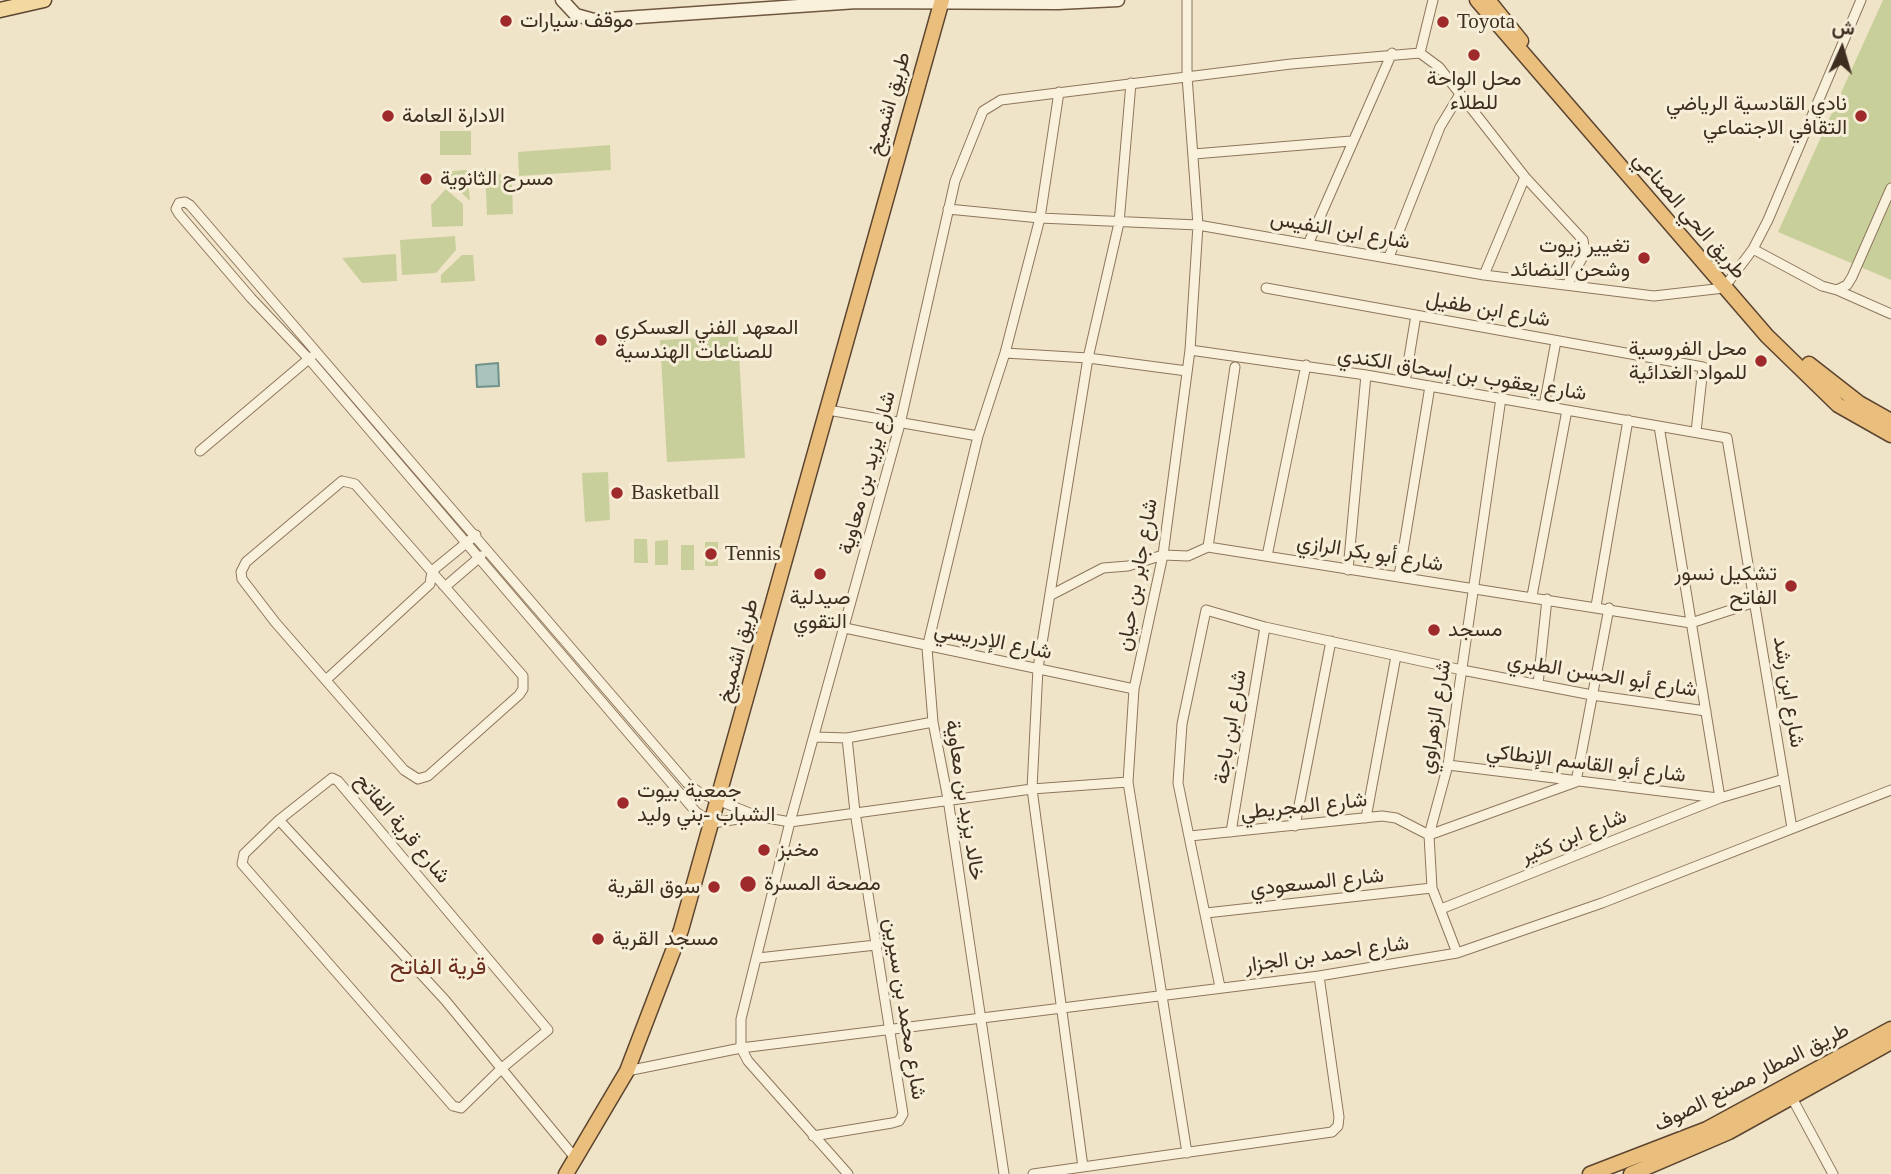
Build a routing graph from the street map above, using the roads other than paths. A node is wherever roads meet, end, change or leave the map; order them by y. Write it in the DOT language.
graph roads {
  1 [pos="44,0"];
  2 [pos="562,0"];
  3 [pos="942,0"];
  4 [pos="1118,0"];
  5 [pos="1187,0"];
  6 [pos="1433,0"];
  7 [pos="1477,0"];
  8 [pos="1488,0"];
  9 [pos="1860,0"];
  10 [pos="857,1"];
  11 [pos="0,10"];
  12 [pos="1420,52"];
  13 [pos="1392,53"];
  14 [pos="1187,76"];
  15 [pos="1131,83"];
  16 [pos="1059,92"];
  17 [pos="1460,94"];
  18 [pos="1351,141"];
  19 [pos="1194,154"];
  20 [pos="1525,177"];
  21 [pos="1891,188"];
  22 [pos="948,209"];
  23 [pos="1040,219"];
  24 [pos="1119,223"];
  25 [pos="1199,225"];
  26 [pos="1309,242"];
  27 [pos="1753,249"];
  28 [pos="1389,257"];
  29 [pos="1484,275"];
  30 [pos="1569,283"];
  31 [pos="1726,285"];
  32 [pos="261,288"];
  33 [pos="1266,288"];
  34 [pos="1837,290"];
  35 [pos="251,298"];
  36 [pos="1891,314"];
  37 [pos="1416,315"];
  38 [pos="1556,341"];
  39 [pos="1190,350"];
  40 [pos="1005,353"];
  41 [pos="313,356"];
  42 [pos="1088,358"];
  43 [pos="1306,366"];
  44 [pos="1235,367"];
  45 [pos="1187,371"];
  46 [pos="1366,375"];
  47 [pos="1405,382"];
  48 [pos="1430,386"];
  49 [pos="1501,398"];
  50 [pos="1544,406"];
  51 [pos="828,410"];
  52 [pos="1567,410"];
  53 [pos="1628,420"];
  54 [pos="1891,421"];
  55 [pos="900,424"];
  56 [pos="1659,426"];
  57 [pos="1696,432"];
  58 [pos="1891,435"];
  59 [pos="978,436"];
  60 [pos="1727,438"];
  61 [pos="200,451"];
  62 [pos="476,535"];
  63 [pos="465,544"];
  64 [pos="1208,547"];
  65 [pos="488,549"];
  66 [pos="1163,555"];
  67 [pos="1267,556"];
  68 [pos="478,559"];
  69 [pos="1348,570"];
  70 [pos="432,571"];
  71 [pos="1399,576"];
  72 [pos="430,584"];
  73 [pos="446,586"];
  74 [pos="1472,587"];
  75 [pos="1051,595"];
  76 [pos="1532,596"];
  77 [pos="1547,599"];
  78 [pos="1755,602"];
  79 [pos="1596,606"];
  80 [pos="1609,608"];
  81 [pos="1691,623"];
  82 [pos="1265,627"];
  83 [pos="845,628"];
  84 [pos="1331,641"];
  85 [pos="927,648"];
  86 [pos="1396,656"];
  87 [pos="1038,668"];
  88 [pos="1462,670"];
  89 [pos="327,679"];
  90 [pos="1538,684"];
  91 [pos="1134,689"];
  92 [pos="1592,695"];
  93 [pos="1706,711"];
  94 [pos="933,722"];
  95 [pos="815,737"];
  96 [pos="847,738"];
  97 [pos="1448,765"];
  98 [pos="1784,779"];
  99 [pos="1128,782"];
  100 [pos="1576,782"];
  101 [pos="1032,789"];
  102 [pos="1891,790"];
  103 [pos="1720,798"];
  104 [pos="948,799"];
  105 [pos="719,801"];
  106 [pos="855,813"];
  107 [pos="757,816"];
  108 [pos="1366,818"];
  109 [pos="278,820"];
  110 [pos="790,822"];
  111 [pos="713,823"];
  112 [pos="1295,826"];
  113 [pos="1792,828"];
  114 [pos="1231,832"];
  115 [pos="1429,835"];
  116 [pos="1190,836"];
  117 [pos="1433,888"];
  118 [pos="1441,909"];
  119 [pos="1206,913"];
  120 [pos="877,945"];
  121 [pos="1457,953"];
  122 [pos="758,958"];
  123 [pos="1319,976"];
  124 [pos="1220,987"];
  125 [pos="1163,995"];
  126 [pos="1063,1009"];
  127 [pos="981,1019"];
  128 [pos="1891,1029"];
  129 [pos="892,1030"];
  130 [pos="1891,1042"];
  131 [pos="741,1048"];
  132 [pos="1870,1048"];
  133 [pos="502,1068"];
  134 [pos="627,1070"];
  135 [pos="1792,1098"];
  136 [pos="813,1136"];
  137 [pos="1186,1153"];
  138 [pos="576,1159"];
  139 [pos="1083,1167"];
  140 [pos="566,1174"];
  141 [pos="848,1174"];
  142 [pos="1004,1174"];
  143 [pos="1033,1174"];
  144 [pos="1590,1174"];
  145 [pos="1630,1174"];
  146 [pos="1833,1174"];
  1 -- 11 [label="main road"];
  2 -- 10 [label="main road"];
  3 -- 4 [label="main road"];
  3 -- 10 [label="main road"];
  3 -- 51 [label="highway, طريق اشميخ"];
  5 -- 14 [label="street, شارع جابر بن حيان"];
  6 -- 12 [label="street"];
  7 -- 31 [label="highway, طريق الحي الصناعي"];
  8 -- 31 [label="highway, طريق الحي الصناعي"];
  9 -- 27 [label="street"];
  12 -- 13 [label="street, شارع يزيد بن معاوية"];
  12 -- 17 [label="street"];
  13 -- 14 [label="street, شارع يزيد بن معاوية"];
  13 -- 18 [label="street"];
  14 -- 15 [label="street, شارع يزيد بن معاوية"];
  14 -- 19 [label="street, شارع جابر بن حيان"];
  15 -- 16 [label="street, شارع يزيد بن معاوية"];
  15 -- 24 [label="street"];
  16 -- 22 [label="street, شارع يزيد بن معاوية"];
  16 -- 23 [label="street, خالد يزيد بن معاوية"];
  17 -- 20 [label="street"];
  17 -- 28 [label="street"];
  18 -- 19 [label="street"];
  18 -- 26 [label="street"];
  19 -- 25 [label="street, شارع جابر بن حيان"];
  20 -- 29 [label="street"];
  20 -- 30 [label="street"];
  21 -- 34 [label="street"];
  22 -- 23 [label="street, شارع ابن النفيس"];
  22 -- 55 [label="street, شارع يزيد بن معاوية"];
  23 -- 24 [label="street, شارع ابن النفيس"];
  23 -- 40 [label="street, خالد يزيد بن معاوية"];
  24 -- 25 [label="street, شارع ابن النفيس"];
  24 -- 42 [label="street"];
  25 -- 26 [label="street, شارع ابن النفيس"];
  25 -- 39 [label="street, شارع جابر بن حيان"];
  26 -- 28 [label="street, شارع ابن النفيس"];
  27 -- 31 [label="street"];
  27 -- 34 [label="street"];
  28 -- 29 [label="street, شارع ابن النفيس"];
  29 -- 30 [label="street, شارع ابن النفيس"];
  30 -- 31 [label="street, شارع ابن النفيس"];
  31 -- 54 [label="highway, طريق الحي الصناعي"];
  31 -- 58 [label="highway, طريق الحي الصناعي"];
  32 -- 35 [label="street"];
  32 -- 35 [label="street"];
  32 -- 41 [label="street"];
  33 -- 37 [label="street, شارع ابن طفيل"];
  34 -- 36 [label="street"];
  35 -- 41 [label="street"];
  37 -- 38 [label="street, شارع ابن طفيل"];
  37 -- 47 [label="street"];
  38 -- 50 [label="street"];
  38 -- 57 [label="street, شارع ابن طفيل"];
  39 -- 43 [label="street, شارع يعقوب بن إسحاق الكندي"];
  39 -- 45 [label="street, شارع جابر بن حيان"];
  40 -- 42 [label="street"];
  40 -- 59 [label="street, خالد يزيد بن معاوية"];
  41 -- 61 [label="street"];
  41 -- 62 [label="street"];
  41 -- 63 [label="street"];
  42 -- 45 [label="street"];
  42 -- 75 [label="street"];
  43 -- 46 [label="street, شارع يعقوب بن إسحاق الكندي"];
  43 -- 67 [label="street"];
  44 -- 64 [label="street"];
  45 -- 66 [label="street, شارع جابر بن حيان"];
  46 -- 47 [label="street, شارع يعقوب بن إسحاق الكندي"];
  46 -- 69 [label="street"];
  47 -- 48 [label="street, شارع يعقوب بن إسحاق الكندي"];
  48 -- 49 [label="street, شارع يعقوب بن إسحاق الكندي"];
  48 -- 71 [label="street"];
  49 -- 50 [label="street, شارع يعقوب بن إسحاق الكندي"];
  49 -- 74 [label="street, شارع الزهراوي"];
  50 -- 52 [label="street, شارع يعقوب بن إسحاق الكندي"];
  51 -- 55 [label="street"];
  51 -- 105 [label="highway, طريق اشميخ"];
  52 -- 53 [label="street, شارع يعقوب بن إسحاق الكندي"];
  52 -- 76 [label="street"];
  53 -- 56 [label="street, شارع يعقوب بن إسحاق الكندي"];
  53 -- 79 [label="street"];
  55 -- 59 [label="street"];
  55 -- 83 [label="street, شارع يزيد بن معاوية"];
  56 -- 57 [label="street, شارع يعقوب بن إسحاق الكندي"];
  56 -- 81 [label="street"];
  57 -- 60 [label="street, شارع يعقوب بن إسحاق الكندي"];
  59 -- 85 [label="street, خالد يزيد بن معاوية"];
  60 -- 78 [label="street, شارع ابن رشد"];
  62 -- 63 [label="street"];
  62 -- 65 [label="street"];
  63 -- 68 [label="street"];
  63 -- 70 [label="street"];
  64 -- 66 [label="street, شارع أبو بكر الرازي"];
  64 -- 67 [label="street, شارع أبو بكر الرازي"];
  65 -- 68 [label="street"];
  65 -- 105 [label="street"];
  66 -- 75 [label="street, شارع أبو بكر الرازي"];
  66 -- 91 [label="street, شارع جابر بن حيان"];
  67 -- 69 [label="street, شارع أبو بكر الرازي"];
  68 -- 73 [label="street"];
  68 -- 111 [label="street"];
  69 -- 71 [label="street, شارع أبو بكر الرازي"];
  70 -- 72 [label="street"];
  70 -- 73 [label="street"];
  70 -- 89 [label="street"];
  71 -- 74 [label="street, شارع أبو بكر الرازي"];
  72 -- 73 [label="street"];
  72 -- 89 [label="street"];
  73 -- 89 [label="street"];
  74 -- 76 [label="street, شارع أبو بكر الرازي"];
  74 -- 88 [label="street, شارع الزهراوي"];
  75 -- 87 [label="street"];
  76 -- 77 [label="street, شارع أبو بكر الرازي"];
  77 -- 79 [label="street, شارع أبو بكر الرازي"];
  77 -- 90 [label="street"];
  78 -- 81 [label="street"];
  78 -- 98 [label="street, شارع ابن رشد"];
  79 -- 80 [label="street, شارع أبو بكر الرازي"];
  80 -- 81 [label="street, شارع أبو بكر الرازي"];
  80 -- 92 [label="street"];
  81 -- 93 [label="street"];
  82 -- 84 [label="street, شارع أبو الحسن الطبري"];
  82 -- 114 [label="street, شارع ابن باجة"];
  82 -- 116 [label="street, شارع أبو الحسن الطبري"];
  83 -- 85 [label="street, شارع الإدريسي"];
  83 -- 95 [label="street, شارع يزيد بن معاوية"];
  84 -- 86 [label="street, شارع أبو الحسن الطبري"];
  84 -- 112 [label="street"];
  85 -- 87 [label="street, شارع الإدريسي"];
  85 -- 94 [label="street, خالد يزيد بن معاوية"];
  86 -- 88 [label="street, شارع أبو الحسن الطبري"];
  86 -- 108 [label="street"];
  87 -- 91 [label="street, شارع الإدريسي"];
  87 -- 101 [label="street"];
  88 -- 90 [label="street, شارع أبو الحسن الطبري"];
  88 -- 97 [label="street, شارع الزهراوي"];
  90 -- 92 [label="street, شارع أبو الحسن الطبري"];
  91 -- 99 [label="street, شارع جابر بن حيان"];
  92 -- 93 [label="street, شارع أبو الحسن الطبري"];
  92 -- 100 [label="street"];
  93 -- 103 [label="street"];
  94 -- 96 [label="street"];
  94 -- 104 [label="street, خالد يزيد بن معاوية"];
  95 -- 96 [label="street"];
  95 -- 110 [label="street, شارع يزيد بن معاوية"];
  96 -- 106 [label="street, شارع محمد بن سيرين"];
  97 -- 100 [label="street, شارع أبو القاسم الإنطاكي"];
  97 -- 115 [label="street, شارع الزهراوي"];
  98 -- 103 [label="street, شارع ابن كثير"];
  98 -- 113 [label="street, شارع ابن رشد"];
  99 -- 101 [label="street"];
  99 -- 125 [label="street, شارع جابر بن حيان"];
  100 -- 103 [label="street, شارع أبو القاسم الإنطاكي"];
  100 -- 115 [label="street"];
  101 -- 104 [label="street"];
  101 -- 126 [label="street"];
  102 -- 113 [label="street, شارع احمد بن الجزار"];
  103 -- 118 [label="street, شارع ابن كثير"];
  104 -- 106 [label="street"];
  104 -- 127 [label="street, خالد يزيد بن معاوية"];
  105 -- 107 [label="street"];
  105 -- 111 [label="highway, طريق اشميخ"];
  106 -- 110 [label="street"];
  106 -- 120 [label="street, شارع محمد بن سيرين"];
  107 -- 110 [label="street"];
  107 -- 111 [label="street"];
  108 -- 112 [label="street, شارع المجريطي"];
  108 -- 115 [label="street, شارع المجريطي"];
  109 -- 133 [label="street"];
  109 -- 133 [label="street, شارع قرية الفاتح"];
  109 -- 133 [label="street, شارع قرية الفاتح"];
  110 -- 122 [label="street, شارع يزيد بن معاوية"];
  111 -- 134 [label="highway, طريق اشميخ"];
  112 -- 114 [label="street, شارع المجريطي"];
  113 -- 121 [label="street, شارع احمد بن الجزار"];
  114 -- 116 [label="street, شارع المجريطي"];
  115 -- 117 [label="street, شارع الزهراوي"];
  116 -- 119 [label="street"];
  117 -- 118 [label="street, شارع الزهراوي"];
  117 -- 119 [label="street, شارع المسعودي"];
  118 -- 121 [label="street, شارع الزهراوي"];
  119 -- 124 [label="street"];
  120 -- 122 [label="street"];
  120 -- 129 [label="street, شارع محمد بن سيرين"];
  121 -- 123 [label="street, شارع احمد بن الجزار"];
  122 -- 131 [label="street, شارع يزيد بن معاوية"];
  123 -- 124 [label="street, شارع احمد بن الجزار"];
  123 -- 137 [label="street"];
  124 -- 125 [label="street, شارع احمد بن الجزار"];
  125 -- 126 [label="street, شارع احمد بن الجزار"];
  125 -- 137 [label="street, شارع جابر بن حيان"];
  126 -- 127 [label="street, شارع احمد بن الجزار"];
  126 -- 139 [label="street"];
  127 -- 129 [label="street, شارع احمد بن الجزار"];
  127 -- 142 [label="street, خالد يزيد بن معاوية"];
  128 -- 132 [label="highway, طريق المطار مصنع الصوف"];
  129 -- 131 [label="street, شارع احمد بن الجزار"];
  129 -- 136 [label="street, شارع محمد بن سيرين"];
  130 -- 132 [label="highway, طريق المطار مصنع الصوف"];
  131 -- 134 [label="street, شارع احمد بن الجزار"];
  131 -- 136 [label="street"];
  132 -- 135 [label="highway, طريق المطار مصنع الصوف"];
  132 -- 144 [label="highway, طريق المطار مصنع الصوف"];
  133 -- 138 [label="street"];
  134 -- 138 [label="highway, طريق اشميخ"];
  135 -- 145 [label="highway, طريق المطار مصنع الصوف"];
  135 -- 146 [label="street"];
  136 -- 141 [label="street"];
  137 -- 139 [label="street"];
  138 -- 140 [label="highway, طريق اشميخ"];
  139 -- 143 [label="street"];
}
